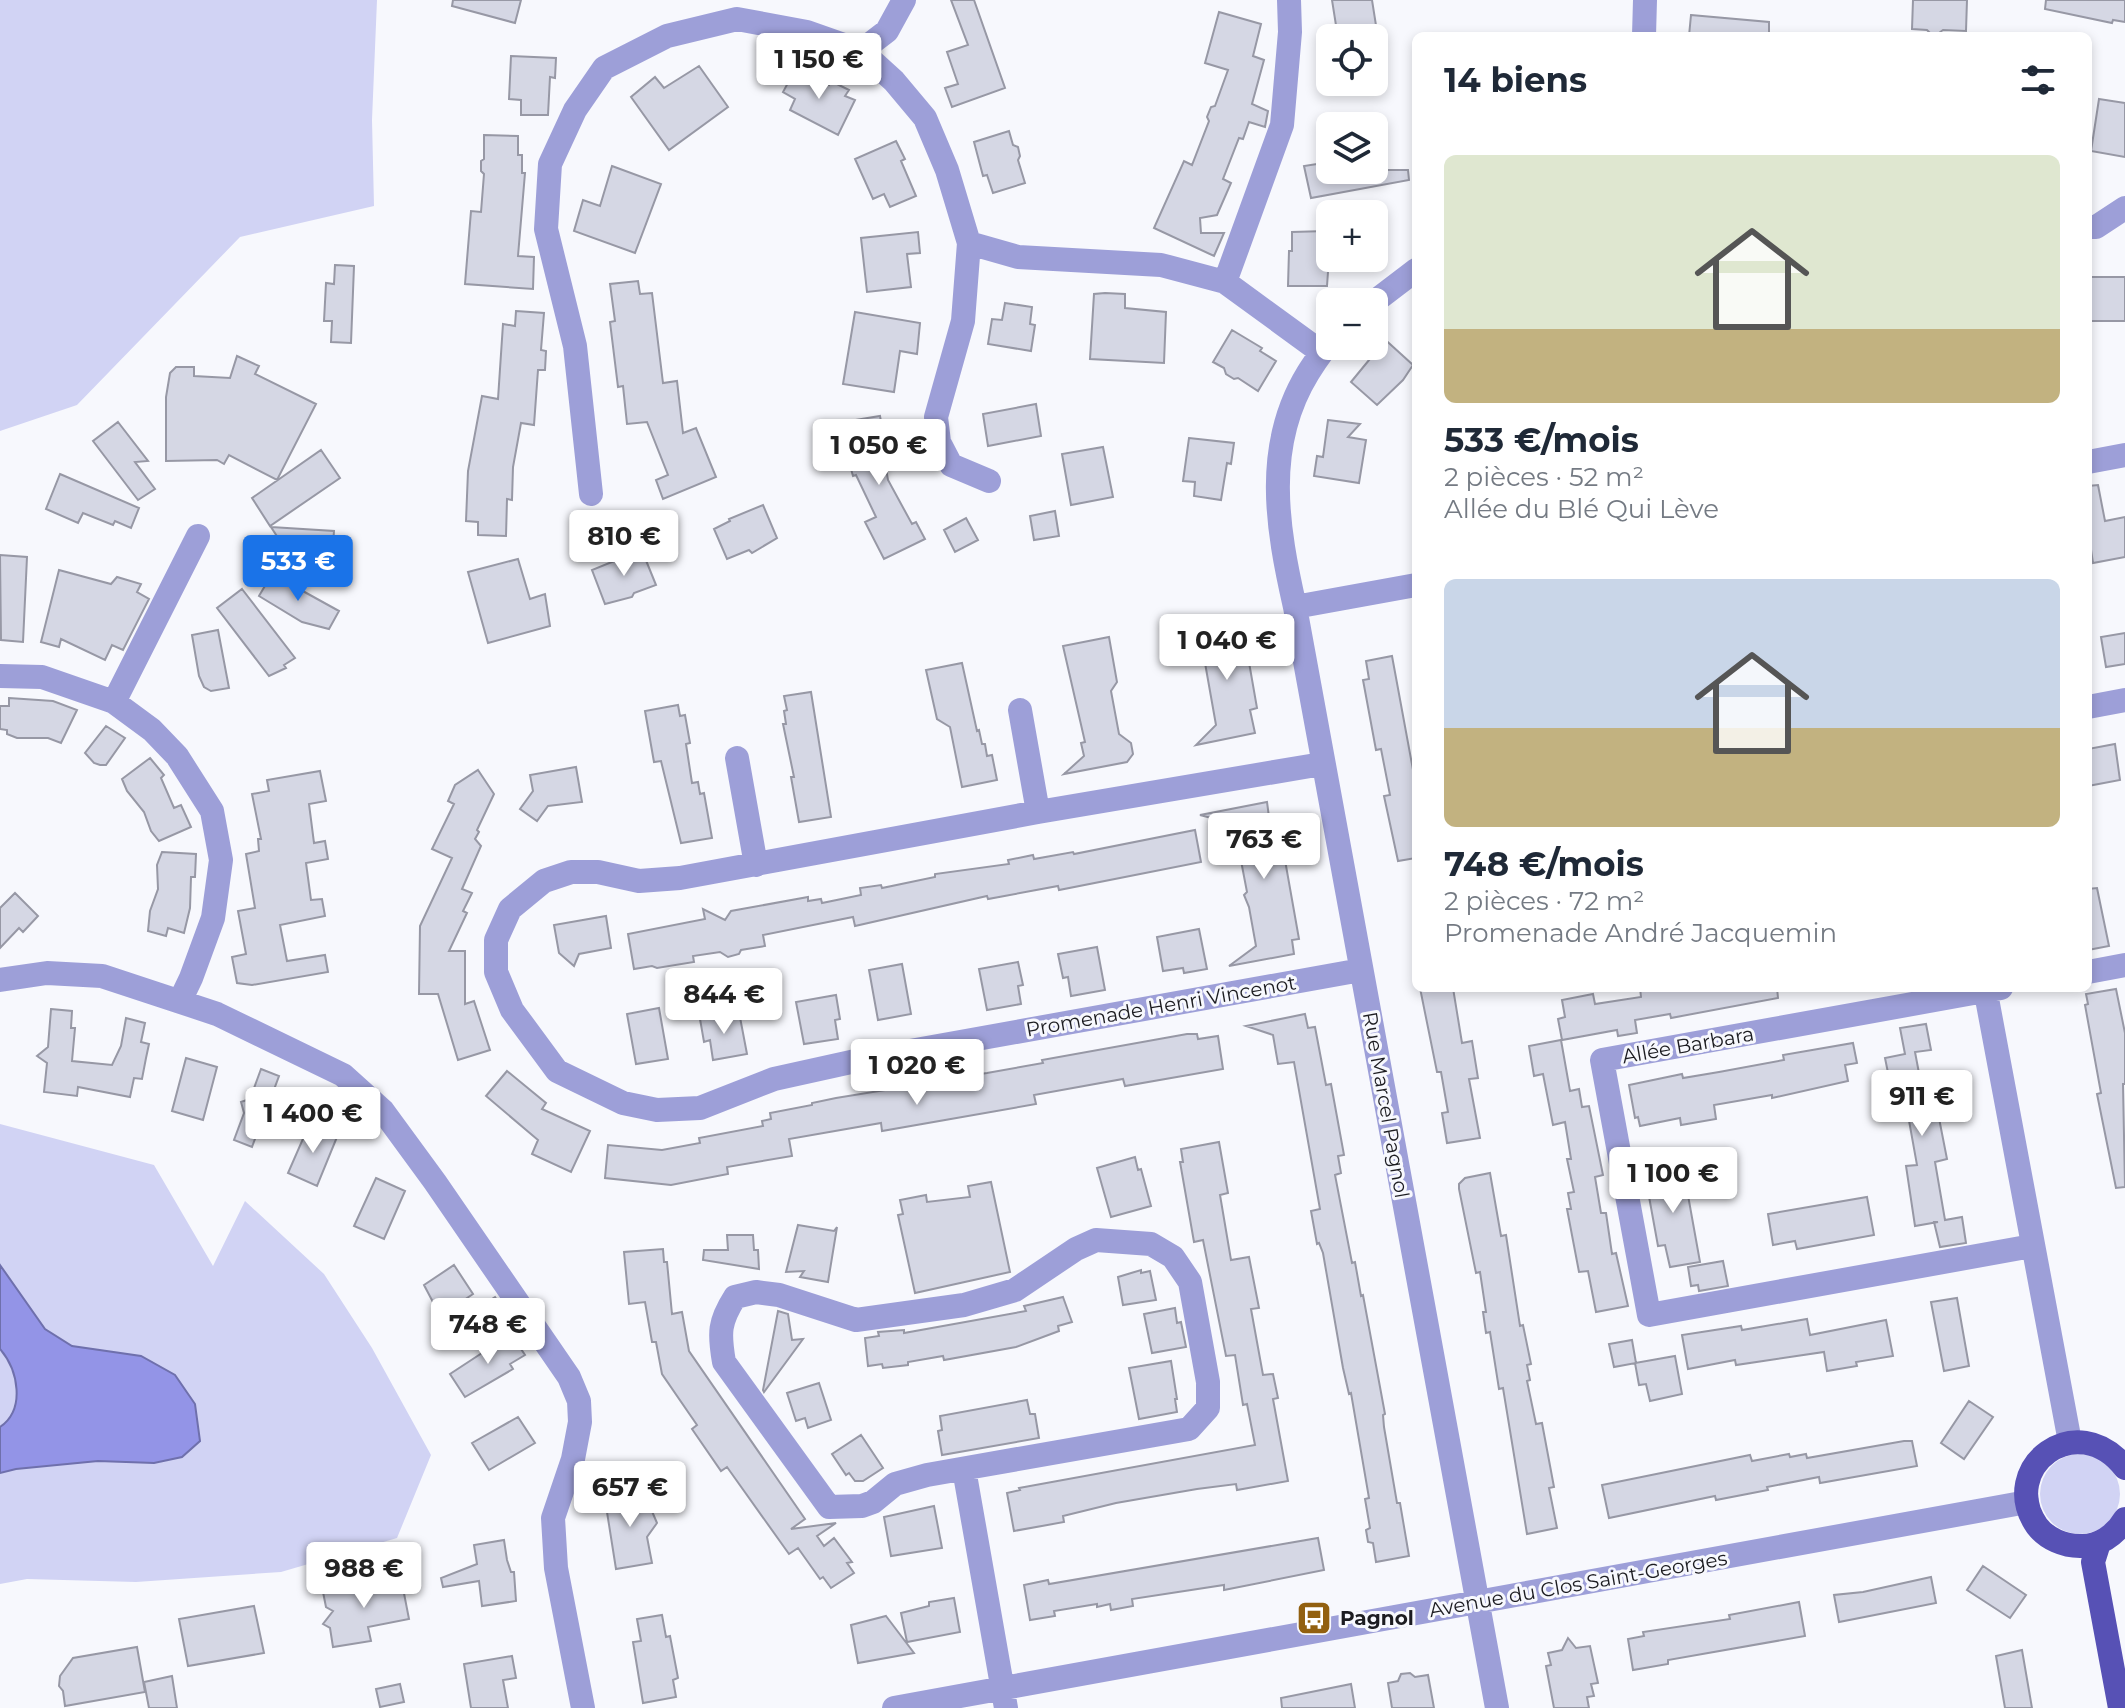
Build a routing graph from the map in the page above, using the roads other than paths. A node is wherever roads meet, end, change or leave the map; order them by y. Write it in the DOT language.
graph roads {
  1 [pos="904,0"];
  2 [pos="1289,0"];
  3 [pos="1645,0"];
  4 [pos="1644,32"];
  5 [pos="861,51"];
  6 [pos="2125,208"];
  7 [pos="2092,227"];
  8 [pos="969,243"];
  9 [pos="1412,273"];
  10 [pos="1225,282"];
  11 [pos="1388,291"];
  12 [pos="1316,341"];
  13 [pos="1317,360"];
  14 [pos="2125,455"];
  15 [pos="2092,461"];
  16 [pos="989,481"];
  17 [pos="591,494"];
  18 [pos="198,536"];
  19 [pos="1412,586"];
  20 [pos="1295,607"];
  21 [pos="0,676"];
  22 [pos="2125,700"];
  23 [pos="114,702"];
  24 [pos="2092,706"];
  25 [pos="1020,710"];
  26 [pos="737,758"];
  27 [pos="1322,764"];
  28 [pos="1038,812"];
  29 [pos="756,865"];
  30 [pos="2125,965"];
  31 [pos="1361,970"];
  32 [pos="2092,971"];
  33 [pos="0,980"];
  34 [pos="1975,992"];
  35 [pos="1991,992"];
  36 [pos="180,1001"];
  37 [pos="2032,1246"];
  38 [pos="2070,1442"];
  39 [pos="2125,1468"];
  40 [pos="964,1469"];
  41 [pos="2027,1502"];
  42 [pos="2125,1519"];
  43 [pos="2099,1543"];
  44 [pos="1477,1602"];
  45 [pos="1004,1698"];
  46 [pos="583,1708"];
  47 [pos="894,1708"];
  48 [pos="1497,1708"];
  49 [pos="2120,1708"];
  1 -- 5 [label="street"];
  2 -- 10 [label="street"];
  3 -- 4 [label="street"];
  5 -- 8 [label="street"];
  5 -- 17 [label="street"];
  6 -- 7 [label="street"];
  8 -- 10 [label="street"];
  8 -- 16 [label="street"];
  9 -- 11 [label="street"];
  10 -- 12 [label="street"];
  13 -- 20 [label="street, Rue Marcel Pagnol"];
  14 -- 15 [label="street"];
  18 -- 23 [label="street"];
  19 -- 20 [label="street"];
  20 -- 27 [label="street, Rue Marcel Pagnol"];
  21 -- 23 [label="street"];
  22 -- 24 [label="street"];
  23 -- 36 [label="street"];
  25 -- 28 [label="street"];
  26 -- 29 [label="street"];
  27 -- 28 [label="street, Promenade Henri Vincenot"];
  27 -- 31 [label="street, Rue Marcel Pagnol"];
  28 -- 29 [label="street, Promenade Henri Vincenot"];
  29 -- 31 [label="street, Promenade Henri Vincenot"];
  30 -- 32 [label="street"];
  31 -- 44 [label="street, Rue Marcel Pagnol"];
  33 -- 36 [label="street"];
  34 -- 37 [label="street, Allée Barbara"];
  35 -- 37 [label="street"];
  36 -- 46 [label="street"];
  37 -- 38 [label="street"];
  38 -- 39 [label="main road"];
  38 -- 41 [label="main road"];
  40 -- 40 [label="street"];
  40 -- 45 [label="street"];
  41 -- 43 [label="main road"];
  41 -- 44 [label="street, Avenue du Clos Saint-Georges"];
  42 -- 43 [label="main road"];
  43 -- 49 [label="main road"];
  44 -- 45 [label="street, Avenue du Clos Saint-Georges"];
  44 -- 48 [label="street, Rue Marcel Pagnol"];
  45 -- 47 [label="street, Avenue du Clos Saint-Georges"];
}
